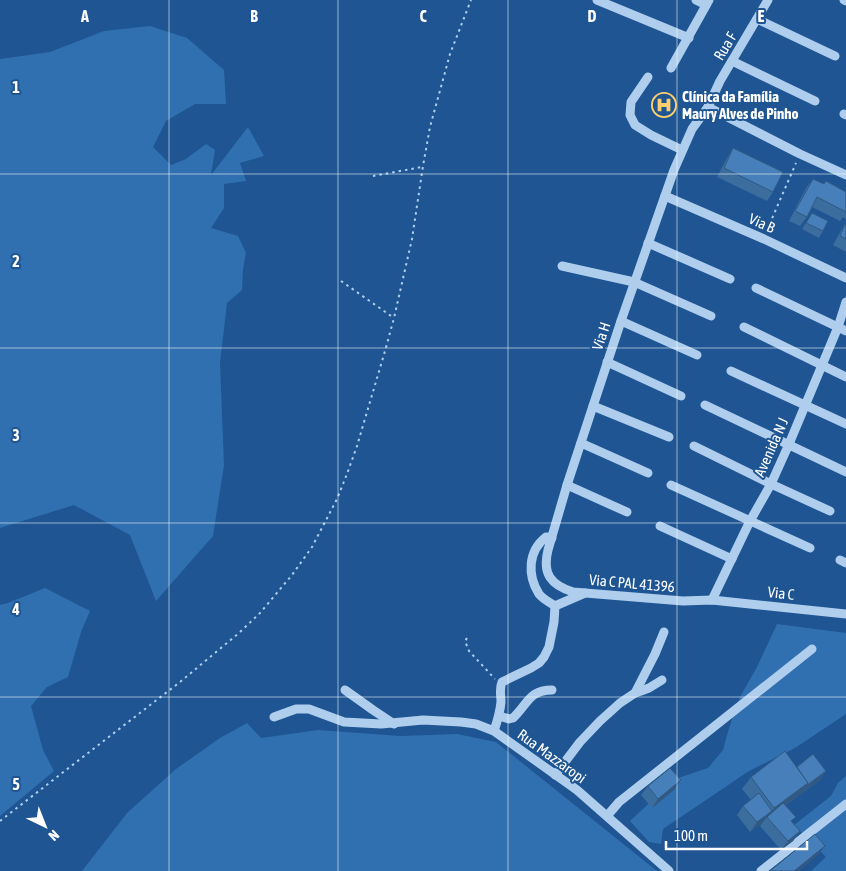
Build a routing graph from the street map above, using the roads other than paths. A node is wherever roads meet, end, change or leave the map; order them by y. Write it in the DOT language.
graph roads {
  1 [pos="597,0"];
  2 [pos="696,0"];
  3 [pos="768,0"];
  4 [pos="708,2"];
  5 [pos="757,19"];
  6 [pos="689,38"];
  7 [pos="835,56"];
  8 [pos="732,61"];
  9 [pos="672,68"];
  10 [pos="648,77"];
  11 [pos="815,102"];
  12 [pos="708,107"];
  13 [pos="682,150"];
  14 [pos="846,175"];
  15 [pos="665,196"];
  16 [pos="648,243"];
  17 [pos="562,266"];
  18 [pos="846,278"];
  19 [pos="730,279"];
  20 [pos="634,282"];
  21 [pos="756,288"];
  22 [pos="846,302"];
  23 [pos="711,316"];
  24 [pos="621,321"];
  25 [pos="744,327"];
  26 [pos="842,329"];
  27 [pos="697,355"];
  28 [pos="607,362"];
  29 [pos="822,365"];
  30 [pos="731,371"];
  31 [pos="846,377"];
  32 [pos="681,396"];
  33 [pos="805,404"];
  34 [pos="705,405"];
  35 [pos="593,406"];
  36 [pos="846,424"];
  37 [pos="669,437"];
  38 [pos="581,443"];
  39 [pos="789,444"];
  40 [pos="694,446"];
  41 [pos="846,472"];
  42 [pos="648,473"];
  43 [pos="770,484"];
  44 [pos="567,485"];
  45 [pos="671,485"];
  46 [pos="830,511"];
  47 [pos="627,512"];
  48 [pos="750,521"];
  49 [pos="660,526"];
  50 [pos="552,538"];
  51 [pos="810,548"];
  52 [pos="732,559"];
  53 [pos="552,581"];
  54 [pos="585,593"];
  55 [pos="712,600"];
  56 [pos="555,606"];
  57 [pos="846,614"];
  58 [pos="664,632"];
  59 [pos="812,648"];
  60 [pos="662,680"];
  61 [pos="345,690"];
  62 [pos="552,690"];
  63 [pos="635,693"];
  64 [pos="499,716"];
  65 [pos="274,717"];
  66 [pos="394,724"];
  67 [pos="494,731"];
  68 [pos="555,775"];
  69 [pos="846,804"];
  70 [pos="607,816"];
  71 [pos="669,871"];
  72 [pos="761,871"];
  1 -- 6 [label="street"];
  2 -- 4 [label="street"];
  3 -- 5 [label="street, Rua F"];
  4 -- 6 [label="street"];
  5 -- 7 [label="street"];
  5 -- 8 [label="street, Rua F"];
  6 -- 9 [label="street"];
  8 -- 11 [label="street"];
  8 -- 12 [label="street, Rua F"];
  10 -- 13 [label="street"];
  12 -- 13 [label="street, Via H"];
  12 -- 14 [label="street"];
  13 -- 15 [label="street, Via H"];
  15 -- 16 [label="street, Via H"];
  15 -- 18 [label="street, Via B"];
  16 -- 19 [label="street"];
  16 -- 20 [label="street, Via H"];
  17 -- 20 [label="street"];
  20 -- 23 [label="street"];
  20 -- 24 [label="street, Via H"];
  21 -- 26 [label="street"];
  22 -- 26 [label="street, Avenida N J"];
  24 -- 27 [label="street"];
  24 -- 28 [label="street, Via H"];
  25 -- 29 [label="street"];
  26 -- 29 [label="street, Avenida N J"];
  28 -- 32 [label="street"];
  28 -- 35 [label="street, Via H"];
  29 -- 31 [label="street"];
  29 -- 33 [label="street, Avenida N J"];
  30 -- 33 [label="street"];
  33 -- 36 [label="street"];
  33 -- 39 [label="street, Avenida N J"];
  34 -- 39 [label="street"];
  35 -- 37 [label="street"];
  35 -- 38 [label="street, Via H"];
  38 -- 42 [label="street"];
  38 -- 44 [label="street, Via H"];
  39 -- 41 [label="street"];
  39 -- 43 [label="street, Avenida N J"];
  40 -- 43 [label="street"];
  43 -- 46 [label="street"];
  43 -- 48 [label="street, Avenida N J"];
  44 -- 47 [label="street"];
  44 -- 50 [label="street, Via H"];
  45 -- 48 [label="street"];
  48 -- 51 [label="street"];
  48 -- 52 [label="street, Avenida N J"];
  49 -- 52 [label="street"];
  50 -- 53 [label="street, Via H"];
  50 -- 56 [label="street"];
  52 -- 55 [label="street, Avenida N J"];
  53 -- 54 [label="street, Via C PAL 41396"];
  54 -- 55 [label="street, Via C PAL 41396"];
  54 -- 56 [label="street"];
  55 -- 57 [label="street, Via C"];
  56 -- 64 [label="street"];
  58 -- 63 [label="street"];
  59 -- 70 [label="street"];
  60 -- 63 [label="street"];
  61 -- 66 [label="street"];
  62 -- 64 [label="street"];
  63 -- 68 [label="street"];
  64 -- 67 [label="street"];
  65 -- 66 [label="street, Rua Mazzaropi"];
  66 -- 67 [label="street, Rua Mazzaropi"];
  67 -- 68 [label="street, Rua Mazzaropi"];
  68 -- 70 [label="street, Rua Mazzaropi"];
  69 -- 72 [label="street"];
  70 -- 71 [label="street, Rua Mazzaropi"];
}
